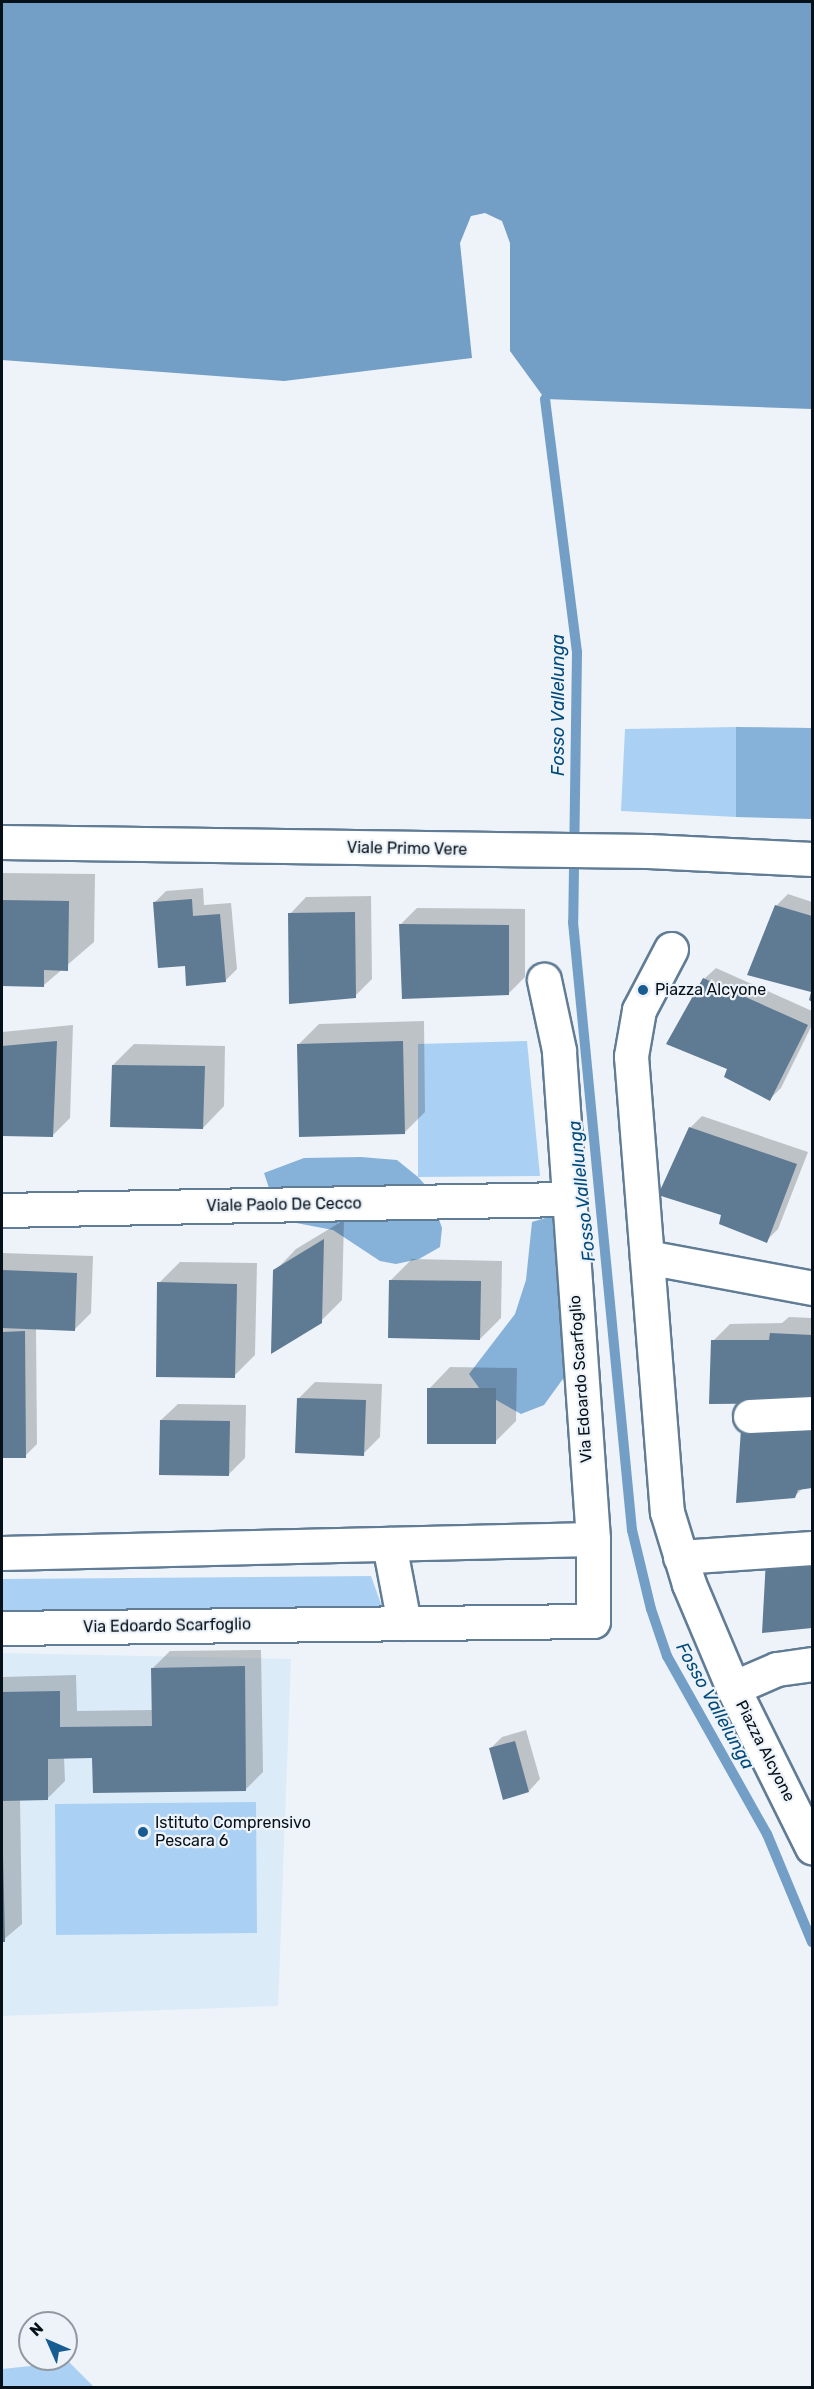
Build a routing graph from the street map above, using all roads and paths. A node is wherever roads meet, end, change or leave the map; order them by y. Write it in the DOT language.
graph roads {
  1 [pos="2,843"];
  2 [pos="813,859"];
  3 [pos="671,949"];
  4 [pos="544,980"];
  5 [pos="567,1199"];
  6 [pos="2,1210"];
  7 [pos="647,1257"];
  8 [pos="813,1288"];
  9 [pos="813,1413"];
  10 [pos="750,1416"];
  11 [pos="593,1539"];
  12 [pos="389,1544"];
  13 [pos="813,1548"];
  14 [pos="2,1553"];
  15 [pos="680,1557"];
  16 [pos="404,1623"];
  17 [pos="2,1628"];
  18 [pos="813,1664"];
  19 [pos="733,1688"];
  20 [pos="813,1847"];
  1 -- 2 [label="street, Viale Primo Vere"];
  3 -- 7 [label="street, Piazza Alcyone"];
  4 -- 5 [label="street, Via Edoardo Scarfoglio"];
  5 -- 6 [label="street, Viale Paolo De Cecco"];
  5 -- 11 [label="street, Via Edoardo Scarfoglio"];
  7 -- 8 [label="street"];
  7 -- 15 [label="street, Piazza Alcyone"];
  9 -- 10 [label="street"];
  11 -- 12 [label="street"];
  11 -- 16 [label="street, Via Edoardo Scarfoglio"];
  12 -- 14 [label="street"];
  12 -- 16 [label="street"];
  13 -- 15 [label="street"];
  15 -- 19 [label="street, Piazza Alcyone"];
  16 -- 17 [label="street, Via Edoardo Scarfoglio"];
  18 -- 19 [label="street, Piazza Alcyone"];
  19 -- 20 [label="street, Piazza Alcyone"];
}
